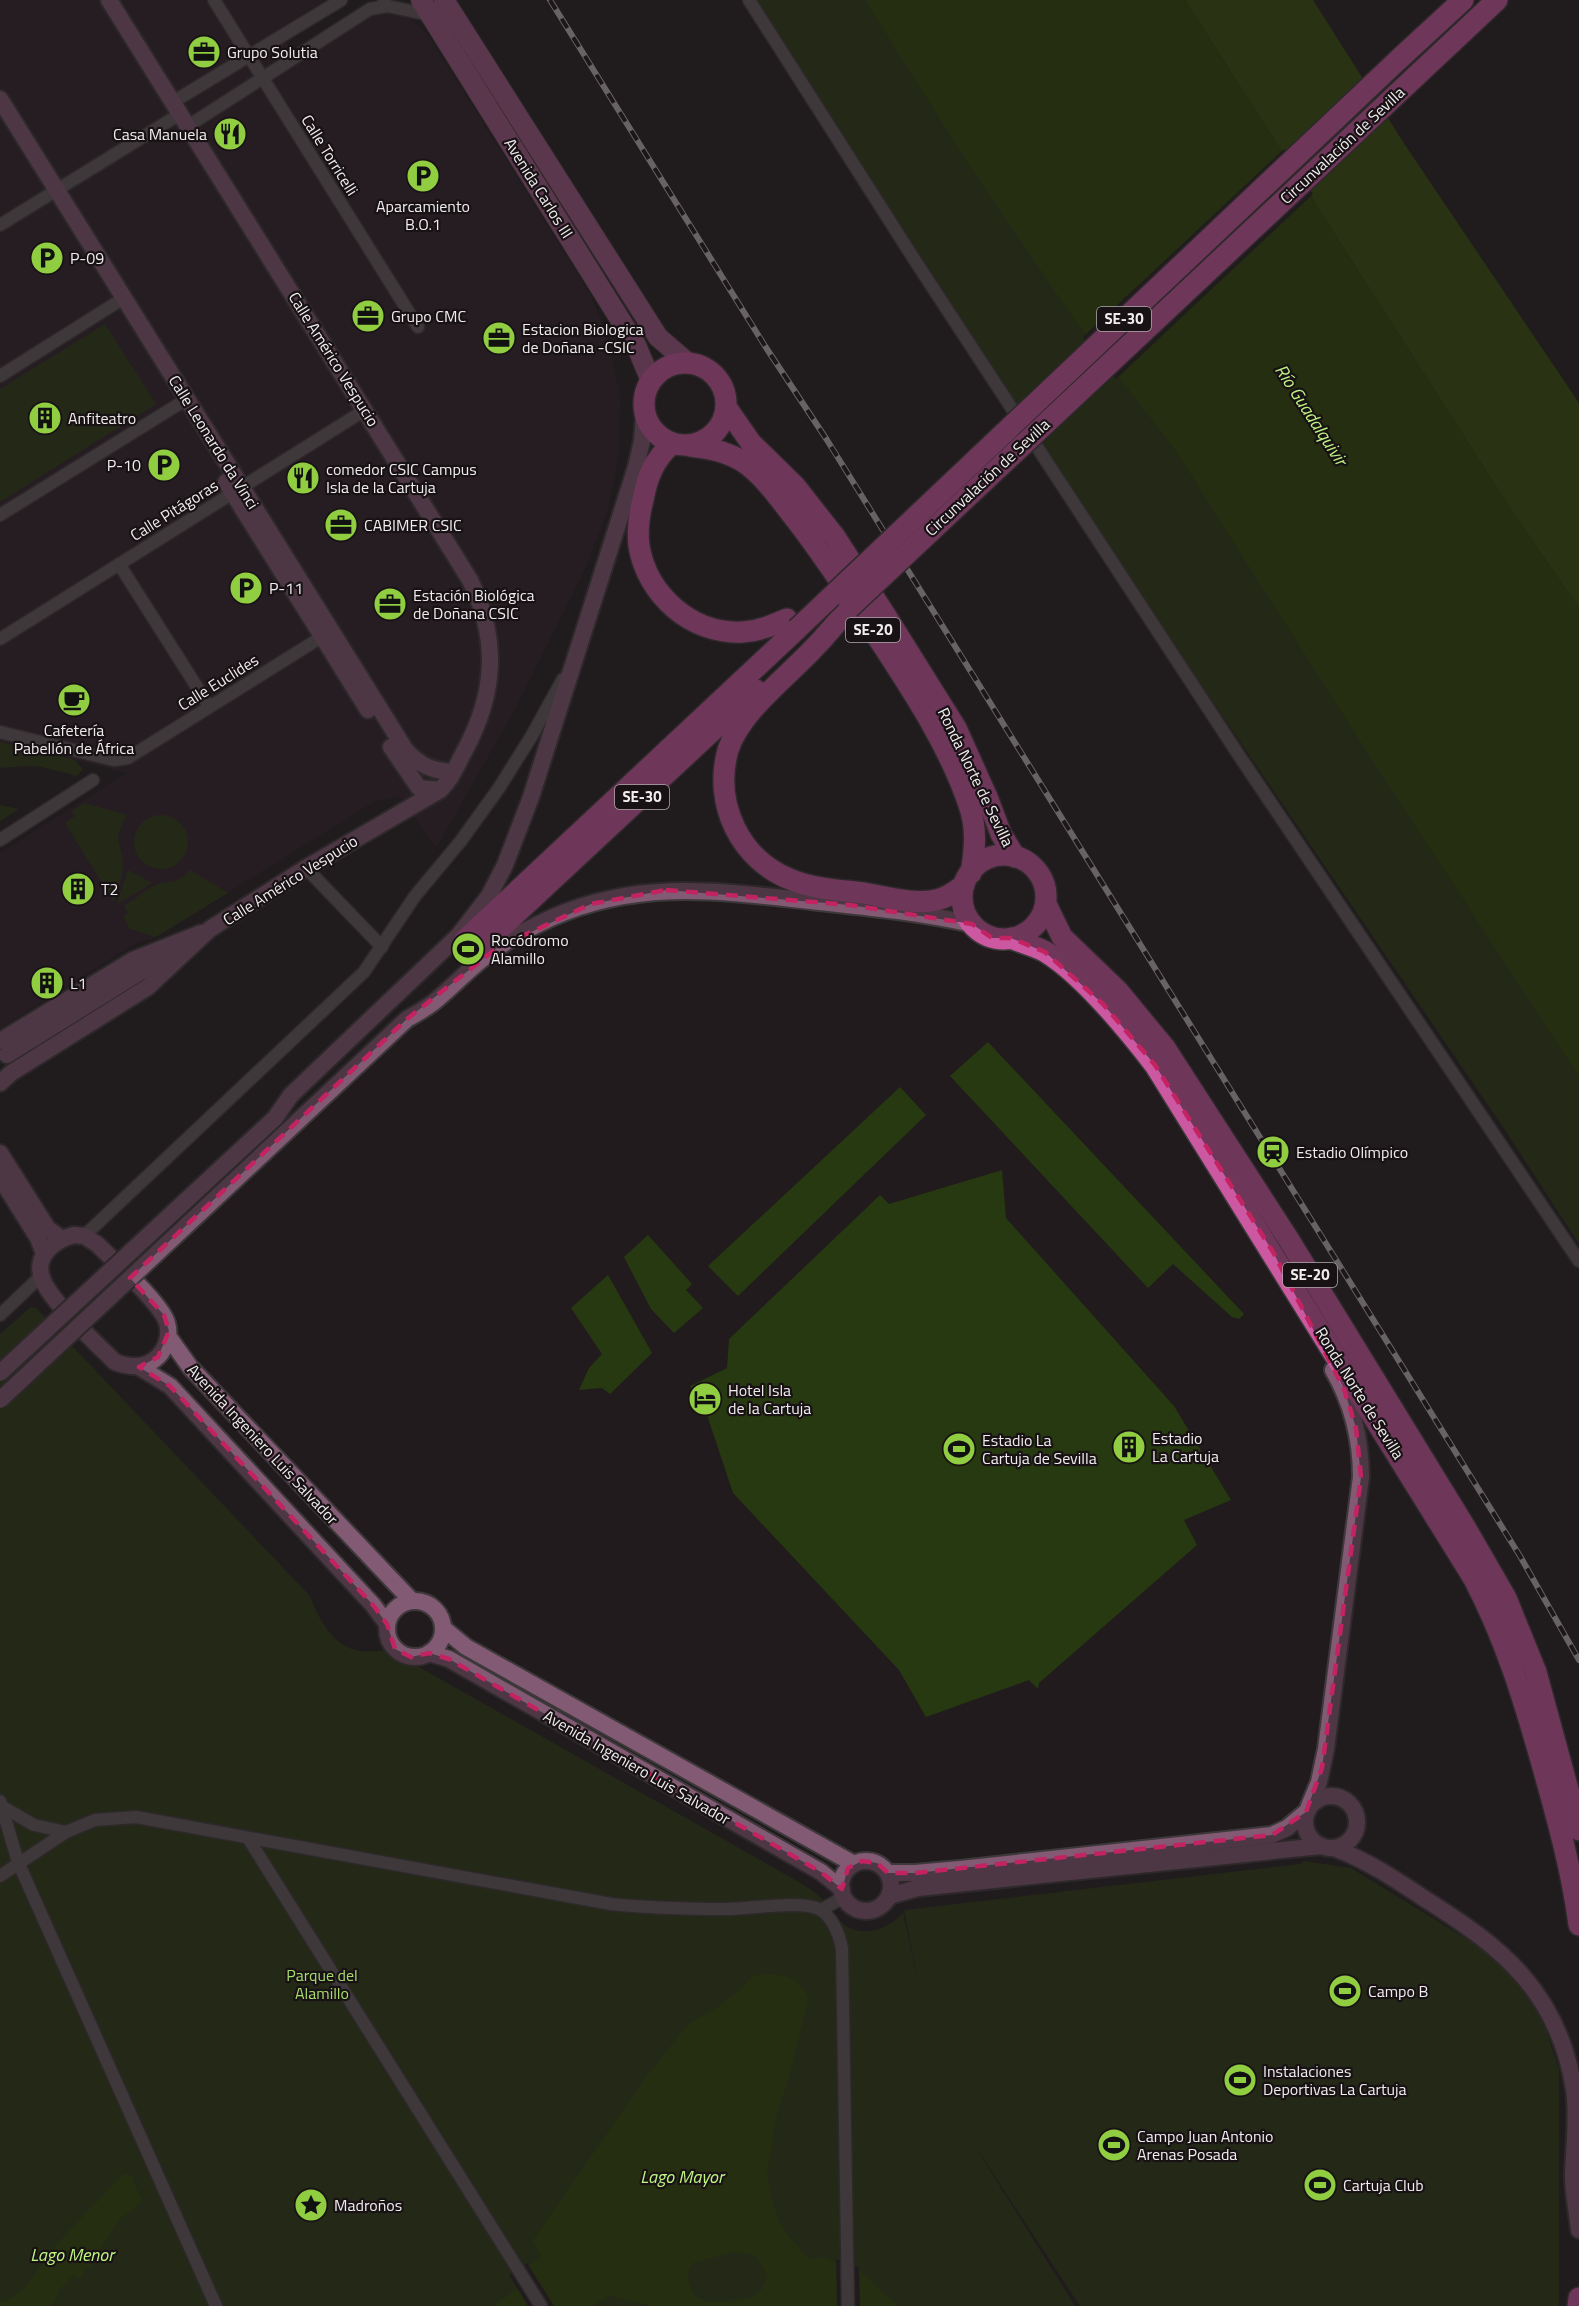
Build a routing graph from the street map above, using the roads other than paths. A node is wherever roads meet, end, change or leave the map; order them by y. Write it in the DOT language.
graph roads {
  1 [pos="109,0"];
  2 [pos="213,0"];
  3 [pos="341,0"];
  4 [pos="749,0"];
  5 [pos="1462,0"];
  6 [pos="1497,0"];
  7 [pos="385,3"];
  8 [pos="438,4"];
  9 [pos="248,56"];
  10 [pos="262,78"];
  11 [pos="0,99"];
  12 [pos="180,114"];
  13 [pos="0,117"];
  14 [pos="53,193"];
  15 [pos="0,225"];
  16 [pos="119,301"];
  17 [pos="418,327"];
  18 [pos="688,363"];
  19 [pos="0,376"];
  20 [pos="651,381"];
  21 [pos="182,402"];
  22 [pos="726,407"];
  23 [pos="365,410"];
  24 [pos="644,415"];
  25 [pos="681,445"];
  26 [pos="237,490"];
  27 [pos="0,515"];
  28 [pos="119,564"];
  29 [pos="326,634"];
  30 [pos="802,634"];
  31 [pos="0,639"];
  32 [pos="579,650"];
  33 [pos="209,706"];
  34 [pos="0,732"];
  35 [pos="93,780"];
  36 [pos="435,783"];
  37 [pos="0,840"];
  38 [pos="1016,857"];
  39 [pos="306,868"];
  40 [pos="968,879"];
  41 [pos="1046,904"];
  42 [pos="972,924"];
  43 [pos="210,929"];
  44 [pos="1011,938"];
  45 [pos="382,947"];
  46 [pos="470,947"];
  47 [pos="4,1048"];
  48 [pos="0,1083"];
  49 [pos="0,1153"];
  50 [pos="0,1177"];
  51 [pos="84,1236"];
  52 [pos="61,1238"];
  53 [pos="1273,1252"];
  54 [pos="44,1254"];
  55 [pos="1579,1261"];
  56 [pos="41,1276"];
  57 [pos="0,1315"];
  58 [pos="168,1336"];
  59 [pos="139,1367"];
  60 [pos="0,1373"];
  61 [pos="0,1400"];
  62 [pos="411,1600"];
  63 [pos="387,1624"];
  64 [pos="444,1628"];
  65 [pos="429,1653"];
  66 [pos="1526,1675"];
  67 [pos="1534,1701"];
  68 [pos="1,1804"];
  69 [pos="1308,1809"];
  70 [pos="1579,1830"];
  71 [pos="66,1832"];
  72 [pos="248,1838"];
  73 [pos="1327,1847"];
  74 [pos="18,1862"];
  75 [pos="854,1864"];
  76 [pos="888,1873"];
  77 [pos="0,1876"];
  78 [pos="843,1893"];
  79 [pos="889,1896"];
  80 [pos="821,1910"];
  81 [pos="1579,1925"];
  82 [pos="1579,2230"];
  83 [pos="1579,2298"];
  84 [pos="216,2306"];
  85 [pos="542,2306"];
  86 [pos="848,2306"];
  87 [pos="1578,2306"];
  1 -- 12 [label="street, Calle Américo Vespucio"];
  2 -- 9 [label="street, Calle Torricelli"];
  3 -- 9 [label="street"];
  4 -- 55 [label="street"];
  5 -- 30 [label="highway, Circunvalación de Sevilla / SE-30, bridge"];
  6 -- 30 [label="highway, Circunvalación de Sevilla / SE-30, bridge"];
  7 -- 8 [label="street"];
  7 -- 10 [label="street"];
  8 -- 18 [label="main road, Avenida Carlos III"];
  8 -- 20 [label="main road, Avenida Carlos III"];
  9 -- 10 [label="street, Calle Torricelli"];
  9 -- 12 [label="street"];
  10 -- 12 [label="street"];
  10 -- 17 [label="street, Calle Torricelli"];
  11 -- 14 [label="street, Calle Leonardo da Vinci"];
  12 -- 14 [label="street"];
  12 -- 23 [label="street, Calle Américo Vespucio"];
  13 -- 14 [label="street, Calle Leonardo da Vinci"];
  14 -- 15 [label="street"];
  14 -- 16 [label="street, Calle Leonardo da Vinci"];
  16 -- 19 [label="street"];
  16 -- 21 [label="street, Calle Leonardo da Vinci"];
  18 -- 20 [label="highway"];
  18 -- 22 [label="highway, Ronda Norte de Sevilla / SE-20"];
  20 -- 24 [label="highway"];
  21 -- 26 [label="street, Calle Leonardo da Vinci"];
  21 -- 27 [label="street"];
  22 -- 25 [label="highway"];
  22 -- 38 [label="highway, Ronda Norte de Sevilla / SE-20"];
  23 -- 26 [label="street, Calle Pitágoras"];
  23 -- 36 [label="street, Calle Américo Vespucio"];
  24 -- 25 [label="highway, Ronda Norte de Sevilla / SE-20"];
  24 -- 32 [label="street"];
  25 -- 30 [label="highway"];
  25 -- 40 [label="highway, Ronda Norte de Sevilla / SE-20"];
  26 -- 28 [label="street, Calle Pitágoras"];
  26 -- 29 [label="street, Calle Leonardo da Vinci"];
  28 -- 31 [label="street, Calle Pitágoras"];
  28 -- 33 [label="street"];
  29 -- 33 [label="street, Calle Euclides"];
  29 -- 36 [label="street, Calle Leonardo da Vinci"];
  29 -- 36 [label="street, Calle Leonardo da Vinci"];
  30 -- 40 [label="highway"];
  30 -- 46 [label="highway, Circunvalación de Sevilla / SE-30"];
  32 -- 45 [label="street"];
  32 -- 46 [label="street"];
  33 -- 34 [label="street, Calle Euclides"];
  35 -- 37 [label="street"];
  36 -- 39 [label="street, Calle Américo Vespucio"];
  38 -- 40 [label="highway, Ronda Norte de Sevilla"];
  38 -- 41 [label="highway, Ronda Norte de Sevilla / SE-20"];
  39 -- 43 [label="street, Calle Américo Vespucio"];
  39 -- 45 [label="street"];
  40 -- 42 [label="highway, Ronda Norte de Sevilla / SE-20"];
  41 -- 44 [label="highway"];
  41 -- 66 [label="highway, Ronda Norte de Sevilla / SE-20"];
  42 -- 44 [label="highway, Ronda Norte de Sevilla / SE-20"];
  42 -- 46 [label="street"];
  43 -- 47 [label="street"];
  43 -- 48 [label="street, Calle Américo Vespucio"];
  44 -- 53 [label="highway, Ronda Norte de Sevilla / SE-20"];
  45 -- 51 [label="street"];
  46 -- 60 [label="street, bridge"];
  46 -- 61 [label="street, bridge"];
  49 -- 52 [label="street"];
  50 -- 54 [label="street"];
  51 -- 52 [label="street"];
  51 -- 58 [label="street, Avenida Ingeniero Luis Salvador"];
  52 -- 54 [label="street"];
  53 -- 66 [label="highway, Ronda Norte de Sevilla / SE-20"];
  53 -- 69 [label="street"];
  54 -- 56 [label="street"];
  56 -- 57 [label="street"];
  56 -- 59 [label="street, Avenida Ingeniero Luis Salvador"];
  58 -- 59 [label="street"];
  58 -- 62 [label="street, Avenida Ingeniero Luis Salvador"];
  59 -- 63 [label="street, Avenida Ingeniero Luis Salvador"];
  62 -- 63 [label="street"];
  62 -- 64 [label="street"];
  63 -- 65 [label="street"];
  64 -- 65 [label="street"];
  64 -- 75 [label="street, Avenida Ingeniero Luis Salvador"];
  65 -- 78 [label="street, Avenida Ingeniero Luis Salvador"];
  66 -- 67 [label="highway, Ronda Norte de Sevilla / SE-20"];
  67 -- 70 [label="highway, Ronda Norte de Sevilla / SE-20"];
  67 -- 81 [label="highway, Ronda Norte de Sevilla / SE-20"];
  68 -- 71 [label="street"];
  68 -- 74 [label="street"];
  69 -- 73 [label="street"];
  69 -- 73 [label="street"];
  69 -- 76 [label="street"];
  71 -- 72 [label="street"];
  71 -- 74 [label="street"];
  72 -- 80 [label="street"];
  72 -- 85 [label="street"];
  73 -- 79 [label="street"];
  73 -- 82 [label="street"];
  74 -- 77 [label="street"];
  74 -- 84 [label="street"];
  75 -- 76 [label="street"];
  75 -- 78 [label="street"];
  76 -- 79 [label="street"];
  78 -- 79 [label="street"];
  78 -- 80 [label="street"];
  80 -- 86 [label="street"];
  83 -- 87 [label="highway"];
}
